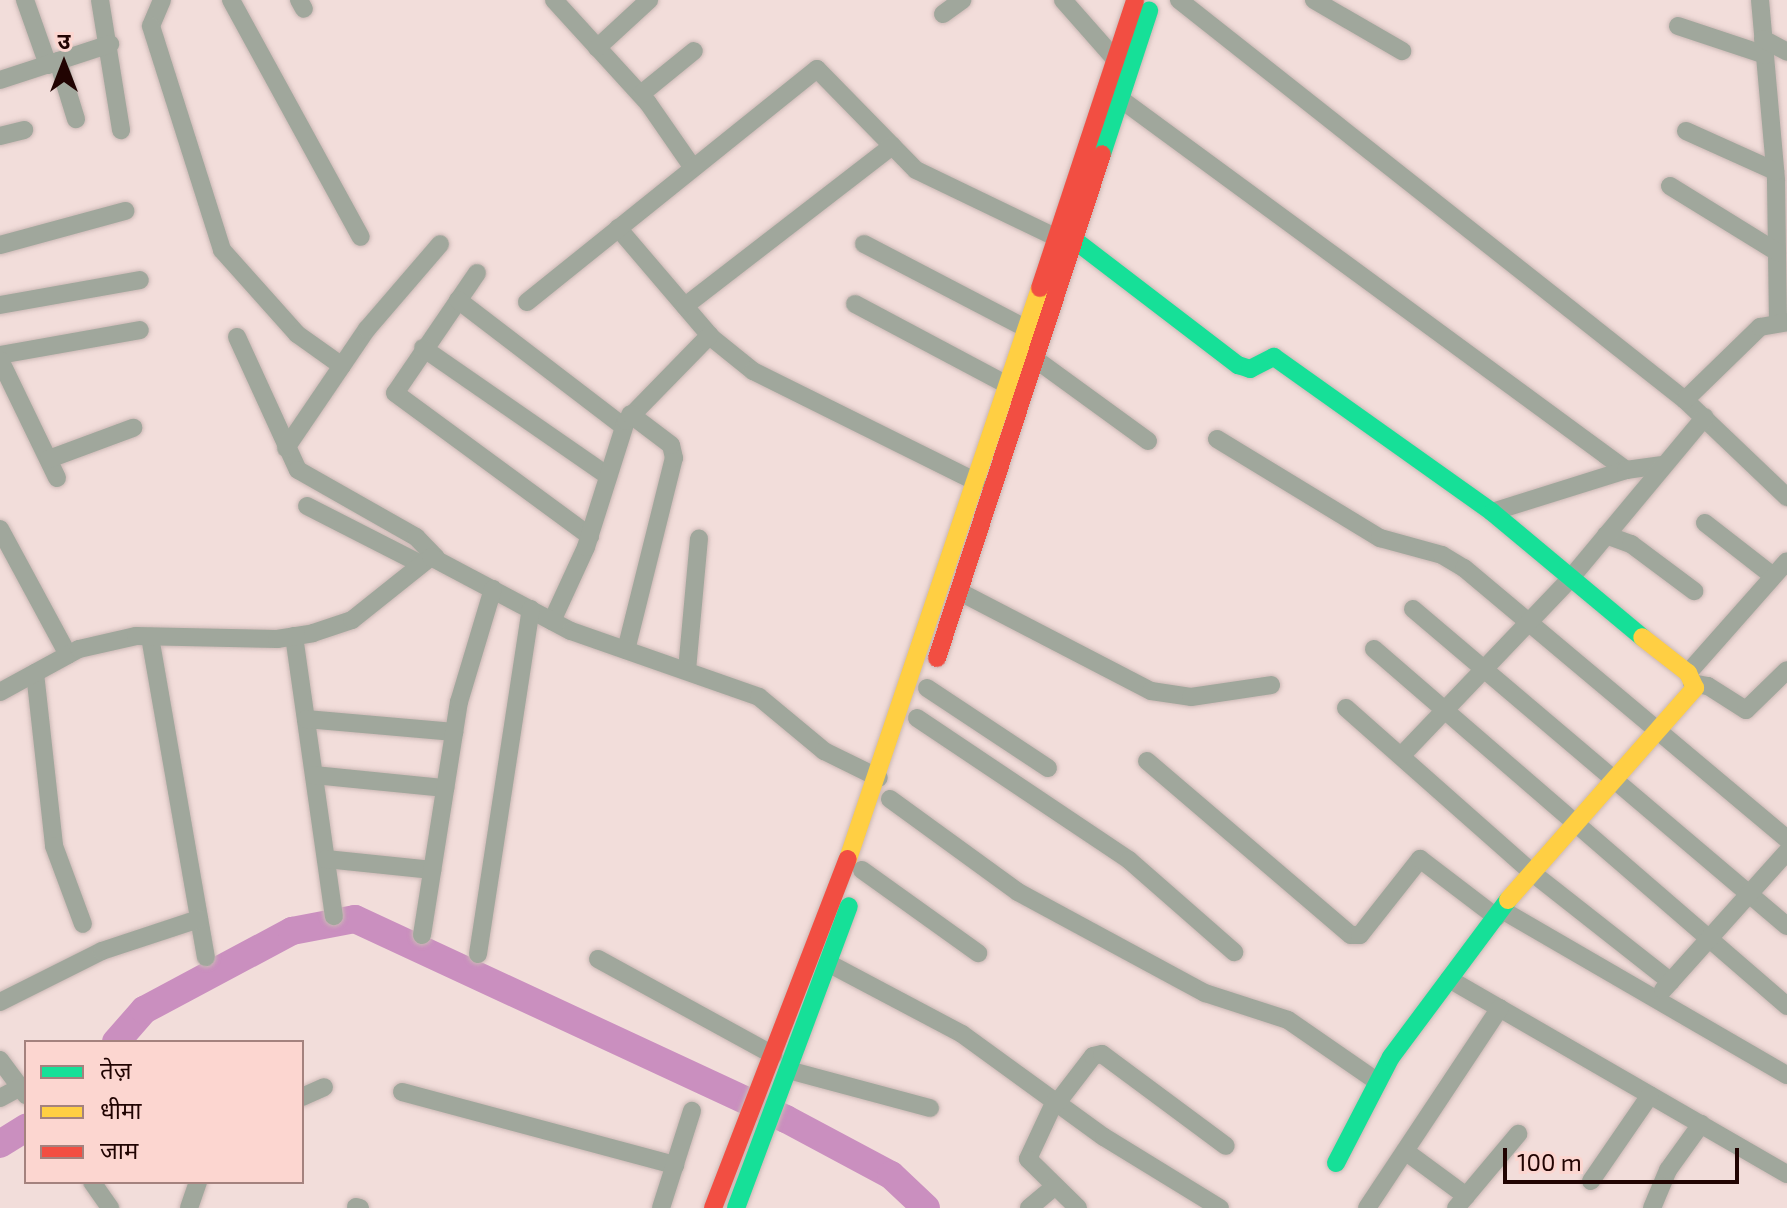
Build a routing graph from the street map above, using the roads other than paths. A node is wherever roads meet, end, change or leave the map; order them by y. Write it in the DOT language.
graph roads {
  1 [pos="25,0"];
  2 [pos="100,0"];
  3 [pos="162,0"];
  4 [pos="231,0"];
  5 [pos="554,0"];
  6 [pos="649,0"];
  7 [pos="962,0"];
  8 [pos="1063,0"];
  9 [pos="1135,0"];
  10 [pos="1152,0"];
  11 [pos="1179,0"];
  12 [pos="1314,0"];
  13 [pos="1760,0"];
  14 [pos="943,14"];
  15 [pos="1678,26"];
  16 [pos="110,44"];
  17 [pos="1764,47"];
  18 [pos="597,48"];
  19 [pos="694,51"];
  20 [pos="1402,51"];
  21 [pos="1787,52"];
  22 [pos="1115,59"];
  23 [pos="53,63"];
  24 [pos="0,80"];
  25 [pos="1106,87"];
  26 [pos="641,94"];
  27 [pos="1123,100"];
  28 [pos="76,119"];
  29 [pos="24,130"];
  30 [pos="121,130"];
  31 [pos="1686,131"];
  32 [pos="0,136"];
  33 [pos="1780,138"];
  34 [pos="892,146"];
  35 [pos="693,168"];
  36 [pos="1775,171"];
  37 [pos="1670,186"];
  38 [pos="125,211"];
  39 [pos="618,228"];
  40 [pos="361,237"];
  41 [pos="1057,238"];
  42 [pos="1,241"];
  43 [pos="1077,242"];
  44 [pos="440,244"];
  45 [pos="864,244"];
  46 [pos="1777,252"];
  47 [pos="477,273"];
  48 [pos="140,280"];
  49 [pos="458,300"];
  50 [pos="527,302"];
  51 [pos="855,304"];
  52 [pos="0,305"];
  53 [pos="685,306"];
  54 [pos="1783,321"];
  55 [pos="1027,329"];
  56 [pos="140,330"];
  57 [pos="710,335"];
  58 [pos="237,337"];
  59 [pos="423,348"];
  60 [pos="0,358"];
  61 [pos="1038,361"];
  62 [pos="342,366"];
  63 [pos="1009,386"];
  64 [pos="1685,400"];
  65 [pos="1705,417"];
  66 [pos="626,420"];
  67 [pos="133,428"];
  68 [pos="1217,439"];
  69 [pos="1148,441"];
  70 [pos="286,448"];
  71 [pos="49,459"];
  72 [pos="1663,465"];
  73 [pos="1626,470"];
  74 [pos="608,476"];
  75 [pos="57,478"];
  76 [pos="977,482"];
  77 [pos="1787,497"];
  78 [pos="307,506"];
  79 [pos="1492,512"];
  80 [pos="1705,523"];
  81 [pos="0,529"];
  82 [pos="1606,535"];
  83 [pos="590,536"];
  84 [pos="699,539"];
  85 [pos="427,561"];
  86 [pos="1787,561"];
  87 [pos="1773,576"];
  88 [pos="1569,580"];
  89 [pos="493,589"];
  90 [pos="1694,591"];
  91 [pos="960,592"];
  92 [pos="531,609"];
  93 [pos="1413,609"];
  94 [pos="552,621"];
  95 [pos="1526,622"];
  96 [pos="294,636"];
  97 [pos="150,637"];
  98 [pos="1374,649"];
  99 [pos="626,650"];
  100 [pos="68,655"];
  101 [pos="1485,668"];
  102 [pos="687,670"];
  103 [pos="1787,670"];
  104 [pos="35,673"];
  105 [pos="1690,678"];
  106 [pos="1271,685"];
  107 [pos="927,688"];
  108 [pos="0,692"];
  109 [pos="1346,708"];
  110 [pos="1443,712"];
  111 [pos="917,718"];
  112 [pos="306,719"];
  113 [pos="1655,731"];
  114 [pos="454,732"];
  115 [pos="908,745"];
  116 [pos="1401,756"];
  117 [pos="1147,761"];
  118 [pos="1048,768"];
  119 [pos="899,772"];
  120 [pos="314,775"];
  121 [pos="879,778"];
  122 [pos="1612,779"];
  123 [pos="445,788"];
  124 [pos="890,799"];
  125 [pos="1573,825"];
  126 [pos="1787,839"];
  127 [pos="1787,852"];
  128 [pos="326,859"];
  129 [pos="432,870"];
  130 [pos="862,870"];
  131 [pos="1530,871"];
  132 [pos="1750,895"];
  133 [pos="1499,913"];
  134 [pos="334,916"];
  135 [pos="199,919"];
  136 [pos="83,924"];
  137 [pos="1787,926"];
  138 [pos="422,935"];
  139 [pos="1710,941"];
  140 [pos="1234,952"];
  141 [pos="978,953"];
  142 [pos="478,954"];
  143 [pos="206,957"];
  144 [pos="598,959"];
  145 [pos="828,963"];
  146 [pos="1449,979"];
  147 [pos="1671,982"];
  148 [pos="1653,1001"];
  149 [pos="0,1002"];
  150 [pos="1787,1006"];
  151 [pos="1500,1008"];
  152 [pos="773,1055"];
  153 [pos="0,1060"];
  154 [pos="788,1070"];
  155 [pos="1787,1075"];
  156 [pos="1378,1082"];
  157 [pos="772,1084"];
  158 [pos="324,1087"];
  159 [pos="22,1091"];
  160 [pos="402,1092"];
  161 [pos="1650,1095"];
  162 [pos="304,1096"];
  163 [pos="0,1098"];
  164 [pos="1056,1102"];
  165 [pos="930,1108"];
  166 [pos="692,1111"];
  167 [pos="1701,1124"];
  168 [pos="1518,1134"];
  169 [pos="1226,1146"];
  170 [pos="1405,1151"];
  171 [pos="1336,1163"];
  172 [pos="675,1165"];
  173 [pos="1787,1174"];
  174 [pos="1591,1181"];
  175 [pos="93,1184"];
  176 [pos="197,1184"];
  177 [pos="1055,1186"];
  178 [pos="1461,1202"];
  179 [pos="110,1208"];
  180 [pos="189,1208"];
  181 [pos="661,1208"];
  182 [pos="713,1208"];
  183 [pos="736,1208"];
  184 [pos="1029,1208"];
  185 [pos="1078,1208"];
  186 [pos="1220,1208"];
  187 [pos="1367,1208"];
  188 [pos="1652,1208"];
  1 -- 23 [label="street"];
  2 -- 16 [label="street"];
  3 -- 62 [label="street"];
  4 -- 40 [label="street"];
  5 -- 18 [label="street"];
  6 -- 18 [label="street"];
  7 -- 14 [label="street"];
  8 -- 22 [label="street"];
  9 -- 22 [label="main road"];
  10 -- 27 [label="main road"];
  11 -- 64 [label="street"];
  12 -- 20 [label="street"];
  13 -- 17 [label="street"];
  15 -- 17 [label="street"];
  16 -- 23 [label="street"];
  16 -- 30 [label="street"];
  17 -- 21 [label="street"];
  17 -- 33 [label="street"];
  18 -- 26 [label="street"];
  19 -- 26 [label="street"];
  22 -- 25 [label="main road"];
  23 -- 24 [label="street"];
  23 -- 28 [label="street"];
  25 -- 27 [label="street"];
  25 -- 41 [label="main road"];
  26 -- 35 [label="street"];
  27 -- 43 [label="main road"];
  27 -- 73 [label="street"];
  29 -- 32 [label="street"];
  31 -- 36 [label="street"];
  33 -- 36 [label="street"];
  34 -- 35 [label="street"];
  34 -- 41 [label="street"];
  34 -- 53 [label="street"];
  35 -- 39 [label="street"];
  36 -- 46 [label="street"];
  37 -- 46 [label="street"];
  38 -- 42 [label="street"];
  39 -- 50 [label="street"];
  39 -- 53 [label="street"];
  41 -- 55 [label="main road"];
  43 -- 61 [label="main road"];
  43 -- 79 [label="main road"];
  44 -- 62 [label="street"];
  45 -- 55 [label="street"];
  46 -- 54 [label="street"];
  47 -- 49 [label="street"];
  48 -- 52 [label="street"];
  49 -- 59 [label="street"];
  49 -- 66 [label="street"];
  51 -- 63 [label="street"];
  53 -- 57 [label="street"];
  54 -- 64 [label="street"];
  55 -- 63 [label="main road"];
  56 -- 60 [label="street"];
  57 -- 66 [label="street"];
  57 -- 76 [label="street"];
  58 -- 70 [label="street"];
  59 -- 74 [label="street"];
  59 -- 83 [label="street"];
  60 -- 71 [label="street"];
  61 -- 69 [label="street"];
  61 -- 91 [label="main road"];
  62 -- 70 [label="street"];
  63 -- 76 [label="main road"];
  64 -- 65 [label="street"];
  65 -- 72 [label="street"];
  65 -- 77 [label="street"];
  66 -- 74 [label="street"];
  66 -- 99 [label="street"];
  67 -- 71 [label="street"];
  68 -- 95 [label="street"];
  70 -- 85 [label="street"];
  71 -- 75 [label="street"];
  72 -- 73 [label="street"];
  72 -- 82 [label="street"];
  73 -- 79 [label="street"];
  74 -- 83 [label="street"];
  76 -- 121 [label="main road"];
  78 -- 85 [label="street"];
  79 -- 88 [label="main road"];
  80 -- 87 [label="street"];
  81 -- 100 [label="street"];
  82 -- 88 [label="street"];
  82 -- 90 [label="street"];
  83 -- 94 [label="street"];
  84 -- 102 [label="street"];
  85 -- 89 [label="street"];
  85 -- 96 [label="street"];
  86 -- 87 [label="street"];
  87 -- 105 [label="street"];
  88 -- 95 [label="street"];
  88 -- 105 [label="main road"];
  89 -- 92 [label="street"];
  89 -- 114 [label="street"];
  91 -- 106 [label="street"];
  91 -- 107 [label="main road"];
  92 -- 94 [label="street"];
  92 -- 142 [label="street"];
  93 -- 101 [label="street"];
  94 -- 99 [label="street"];
  95 -- 101 [label="street"];
  95 -- 113 [label="street"];
  96 -- 97 [label="street"];
  96 -- 112 [label="street"];
  97 -- 100 [label="street"];
  97 -- 135 [label="street"];
  98 -- 110 [label="street"];
  99 -- 102 [label="street"];
  100 -- 104 [label="street"];
  101 -- 110 [label="street"];
  101 -- 122 [label="street"];
  102 -- 121 [label="street"];
  103 -- 105 [label="street"];
  104 -- 108 [label="street"];
  104 -- 136 [label="street"];
  105 -- 113 [label="main road"];
  107 -- 111 [label="main road"];
  107 -- 118 [label="street"];
  109 -- 116 [label="street"];
  110 -- 116 [label="street"];
  110 -- 125 [label="street"];
  111 -- 115 [label="main road"];
  111 -- 140 [label="street"];
  112 -- 114 [label="street"];
  112 -- 120 [label="street"];
  113 -- 122 [label="main road"];
  113 -- 126 [label="street"];
  114 -- 123 [label="street"];
  116 -- 131 [label="street"];
  117 -- 133 [label="street"];
  119 -- 124 [label="main road"];
  120 -- 123 [label="street"];
  120 -- 128 [label="street"];
  121 -- 152 [label="main road"];
  122 -- 125 [label="main road"];
  122 -- 132 [label="street"];
  123 -- 129 [label="street"];
  124 -- 130 [label="main road"];
  124 -- 156 [label="street"];
  125 -- 131 [label="main road"];
  125 -- 139 [label="street"];
  127 -- 132 [label="street"];
  128 -- 129 [label="street"];
  128 -- 134 [label="street"];
  129 -- 138 [label="street"];
  130 -- 141 [label="street"];
  130 -- 145 [label="main road"];
  131 -- 133 [label="main road"];
  131 -- 147 [label="street"];
  132 -- 137 [label="street"];
  132 -- 139 [label="street"];
  133 -- 146 [label="main road"];
  133 -- 148 [label="street"];
  135 -- 143 [label="street"];
  135 -- 149 [label="street"];
  139 -- 147 [label="street"];
  139 -- 150 [label="street"];
  144 -- 152 [label="street"];
  145 -- 154 [label="main road"];
  145 -- 164 [label="street"];
  146 -- 151 [label="street"];
  146 -- 156 [label="main road"];
  147 -- 148 [label="street"];
  148 -- 155 [label="street"];
  151 -- 161 [label="street"];
  151 -- 170 [label="street"];
  152 -- 157 [label="main road"];
  153 -- 159 [label="street"];
  154 -- 157 [label="main road"];
  154 -- 165 [label="street"];
  156 -- 171 [label="main road"];
  157 -- 182 [label="main road"];
  157 -- 183 [label="main road"];
  158 -- 162 [label="street"];
  159 -- 163 [label="street"];
  160 -- 172 [label="street"];
  161 -- 167 [label="street"];
  161 -- 174 [label="street"];
  164 -- 169 [label="street"];
  164 -- 177 [label="street"];
  164 -- 186 [label="street"];
  166 -- 172 [label="street"];
  167 -- 173 [label="street"];
  167 -- 188 [label="street"];
  168 -- 178 [label="street"];
  170 -- 178 [label="street"];
  170 -- 187 [label="street"];
  172 -- 181 [label="street"];
  175 -- 179 [label="street"];
  176 -- 180 [label="street"];
  177 -- 184 [label="street"];
  177 -- 185 [label="street"];
}
